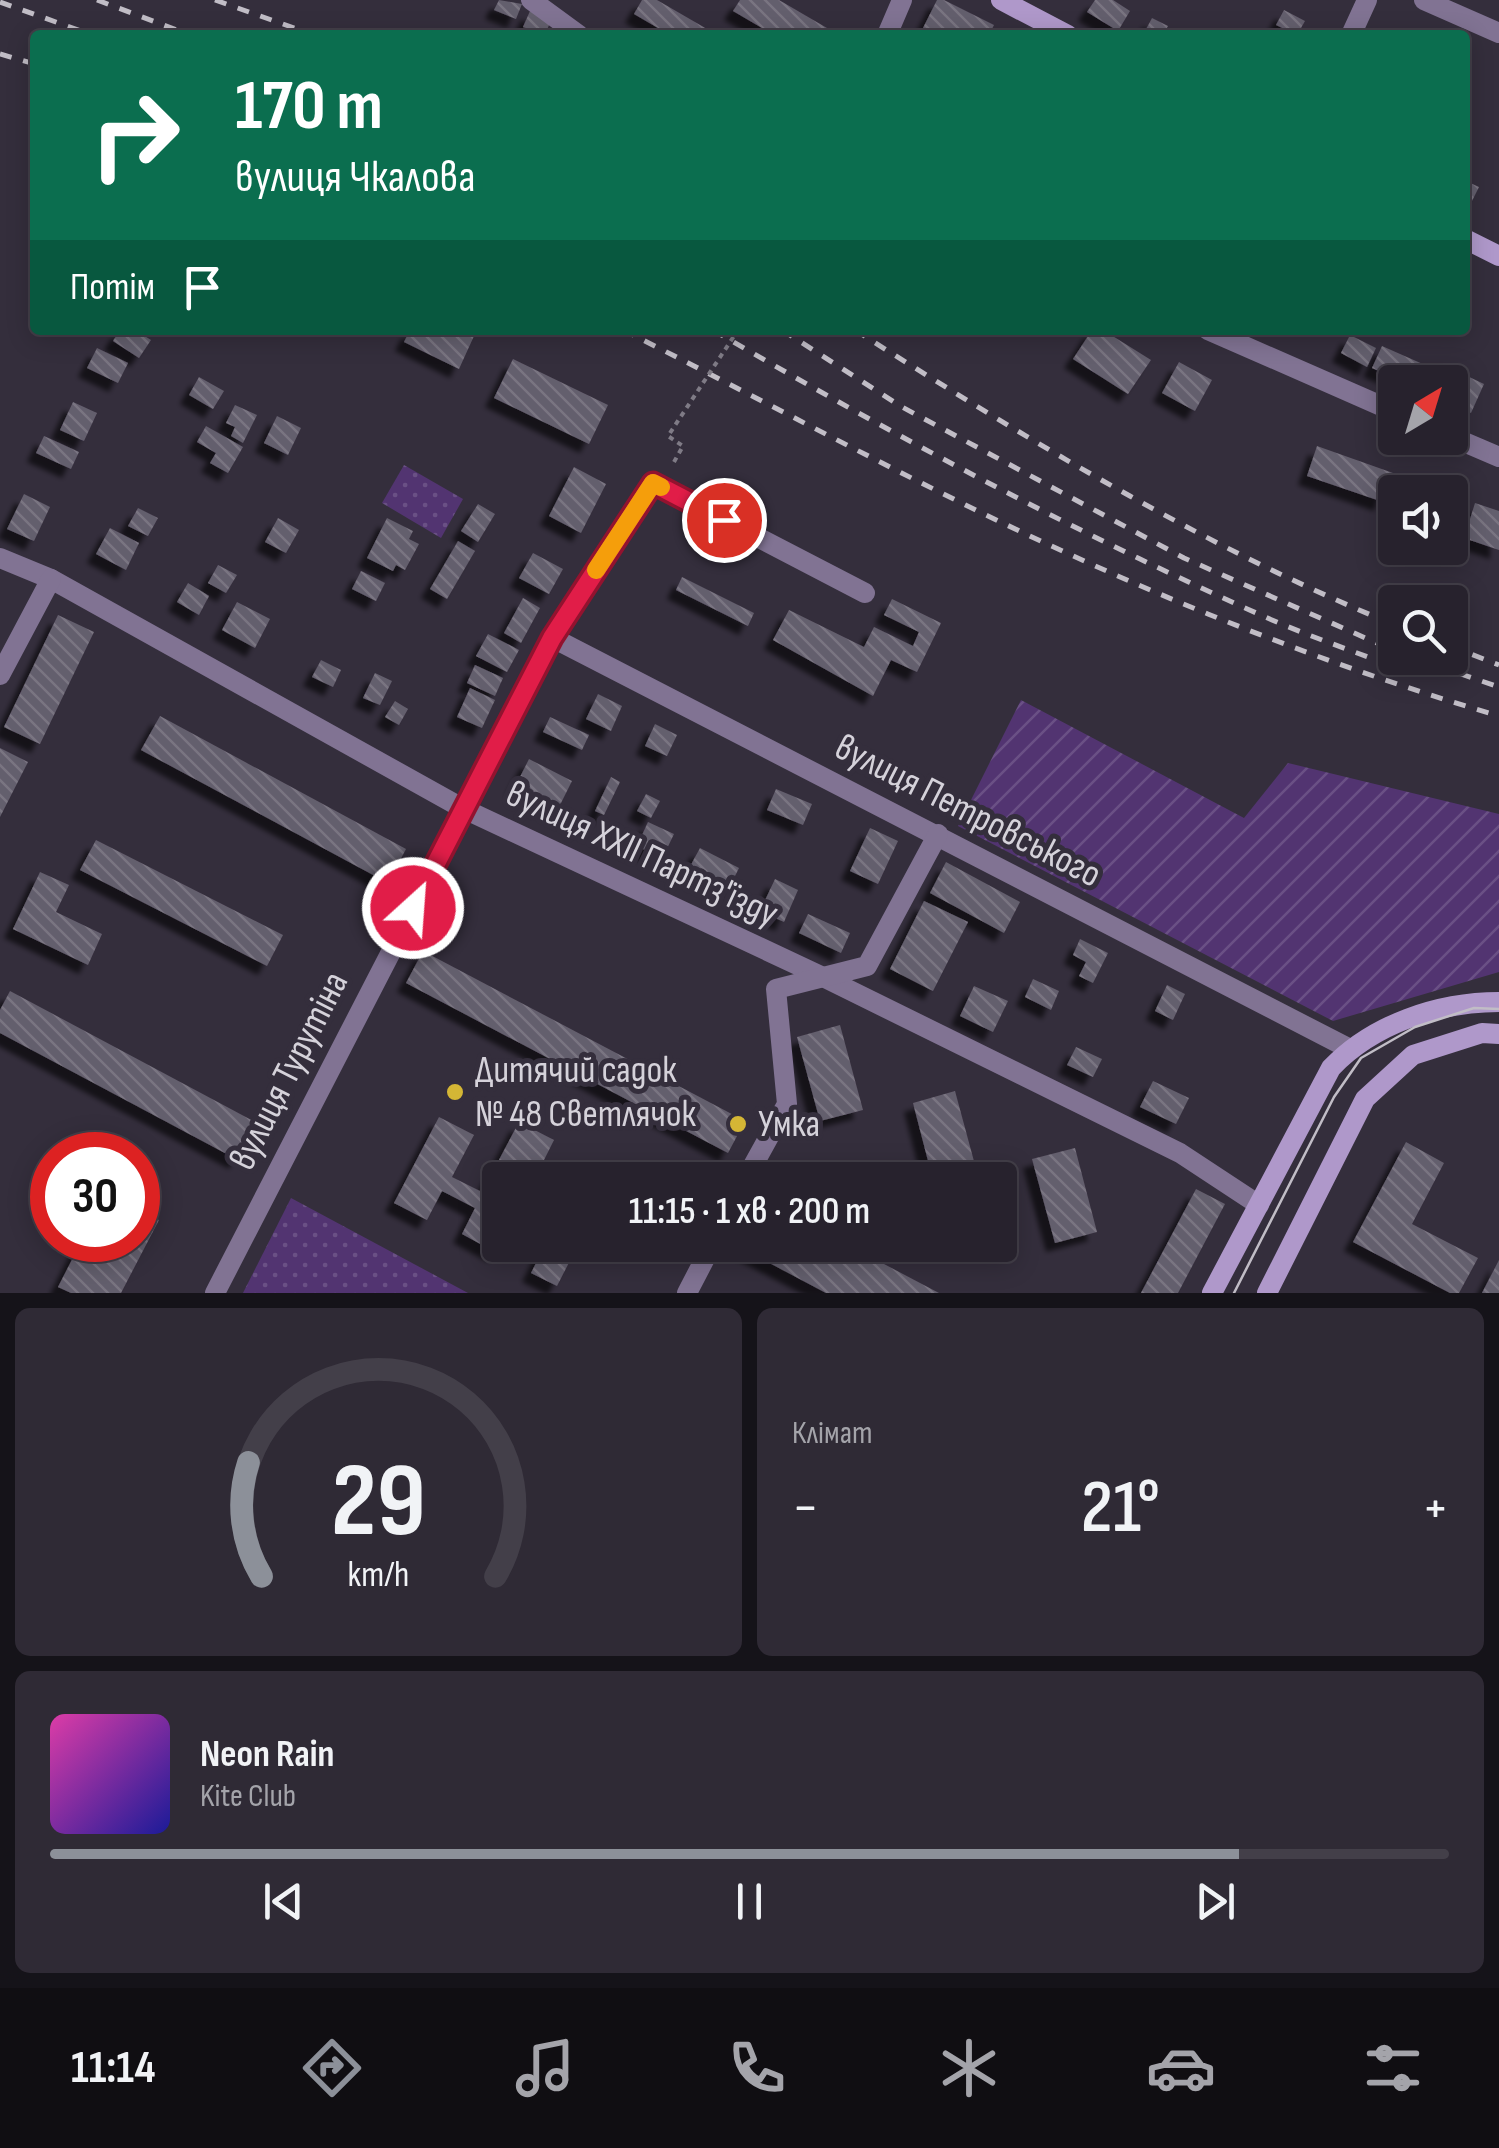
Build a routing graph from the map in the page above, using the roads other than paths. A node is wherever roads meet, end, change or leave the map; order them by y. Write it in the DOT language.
graph roads {
  1 [pos="531,0"];
  2 [pos="902,0"];
  3 [pos="1001,0"];
  4 [pos="1367,0"];
  5 [pos="1424,0"];
  6 [pos="572,30"];
  7 [pos="889,30"];
  8 [pos="1058,30"];
  9 [pos="1353,30"];
  10 [pos="1499,33"];
  11 [pos="1470,242"];
  12 [pos="1499,256"];
  13 [pos="1219,335"];
  14 [pos="1378,405"];
  15 [pos="1468,444"];
  16 [pos="1499,457"];
  17 [pos="0,558"];
  18 [pos="51,580"];
  19 [pos="865,593"];
  20 [pos="552,638"];
  21 [pos="0,676"];
  22 [pos="462,808"];
  23 [pos="938,834"];
  24 [pos="821,976"];
  25 [pos="1499,1002"];
  26 [pos="1499,1034"];
  27 [pos="1350,1048"];
  28 [pos="756,1162"];
  29 [pos="1259,1205"];
  30 [pos="703,1262"];
  31 [pos="214,1293"];
  32 [pos="687,1293"];
  33 [pos="1212,1293"];
  34 [pos="1267,1293"];
  1 -- 6 [label="street"];
  2 -- 7 [label="street"];
  3 -- 8 [label="street"];
  4 -- 9 [label="street"];
  5 -- 10 [label="street"];
  11 -- 12 [label="street"];
  13 -- 14 [label="street"];
  15 -- 16 [label="street"];
  17 -- 18 [label="street, вулиця XXII Партз'їзду"];
  18 -- 21 [label="street"];
  18 -- 22 [label="street, вулиця XXII Партз'їзду"];
  19 -- 20 [label="street, вулиця Турутіна"];
  20 -- 22 [label="street, вулиця Турутіна"];
  20 -- 23 [label="street, вулиця Петровського"];
  22 -- 24 [label="street, вулиця XXII Партз'їзду"];
  22 -- 31 [label="street, вулиця Турутіна"];
  23 -- 24 [label="street"];
  23 -- 27 [label="street, вулиця Петровського"];
  24 -- 28 [label="street"];
  24 -- 29 [label="street, вулиця XXII Партз'їзду"];
  25 -- 27 [label="street"];
  26 -- 34 [label="street"];
  27 -- 29 [label="street"];
  29 -- 33 [label="street"];
  30 -- 32 [label="street"];
}
